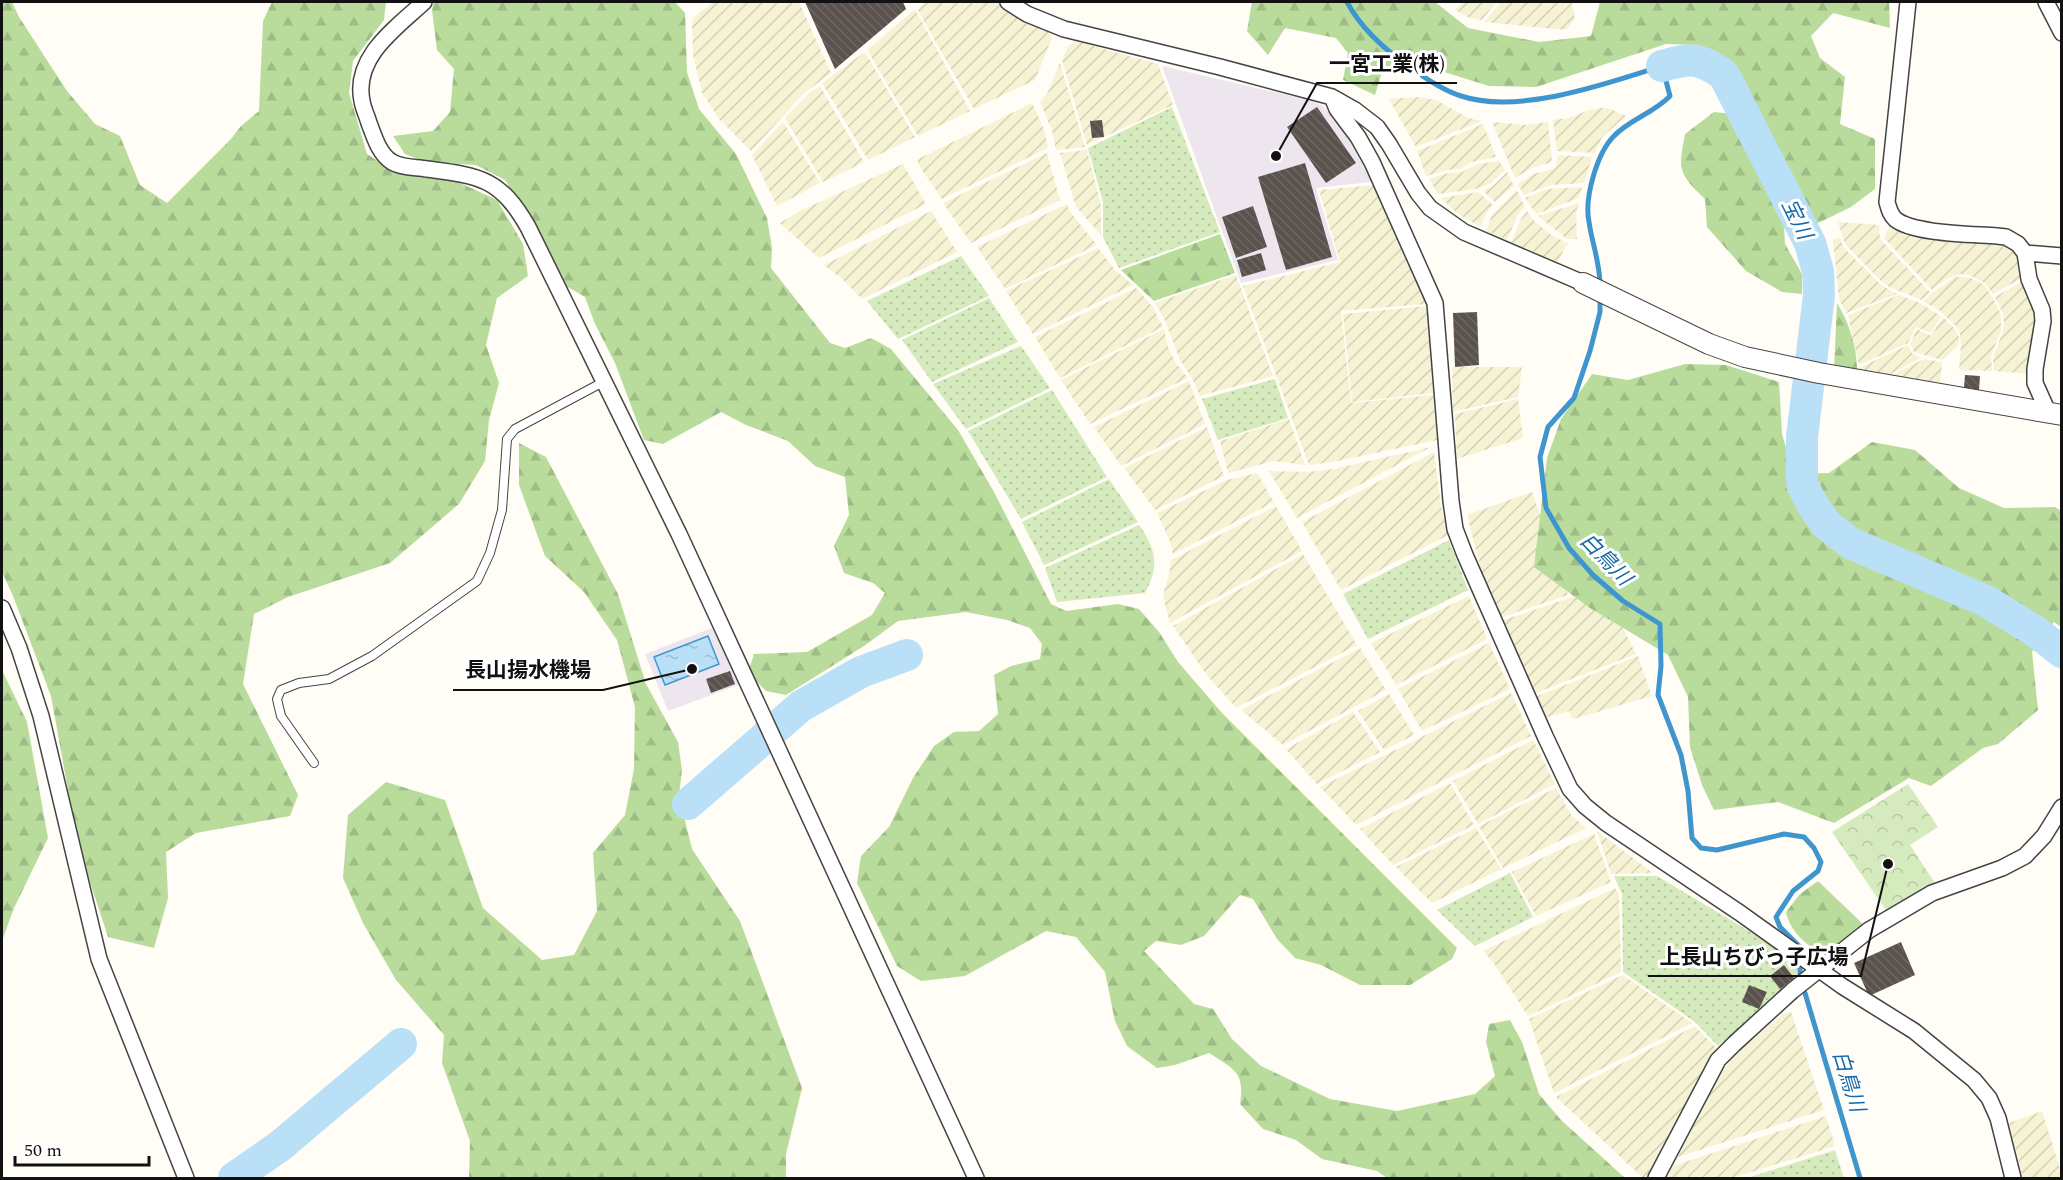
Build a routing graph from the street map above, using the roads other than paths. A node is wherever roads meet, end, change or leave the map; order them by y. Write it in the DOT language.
graph roads {
  1 [pos="424,2"];
  2 [pos="1008,2"];
  3 [pos="1908,2"];
  4 [pos="2046,2"];
  5 [pos="2061,33"];
  6 [pos="1332,97"];
  7 [pos="2025,254"];
  8 [pos="2061,256"];
  9 [pos="1583,283"];
  10 [pos="605,381"];
  11 [pos="2058,416"];
  12 [pos="2,608"];
  13 [pos="314,763"];
  14 [pos="2061,807"];
  15 [pos="1818,970"];
  16 [pos="186,1179"];
  17 [pos="976,1179"];
  18 [pos="1656,1179"];
  19 [pos="2013,1179"];
  1 -- 10 [label="street"];
  2 -- 6 [label="street"];
  3 -- 7 [label="street"];
  4 -- 5 [label="street"];
  6 -- 9 [label="street"];
  6 -- 15 [label="street"];
  7 -- 8 [label="street"];
  7 -- 11 [label="street"];
  9 -- 11 [label="street"];
  10 -- 13 [label="lane"];
  10 -- 17 [label="street"];
  12 -- 16 [label="street"];
  14 -- 15 [label="street"];
  15 -- 18 [label="street"];
  15 -- 19 [label="street"];
}
